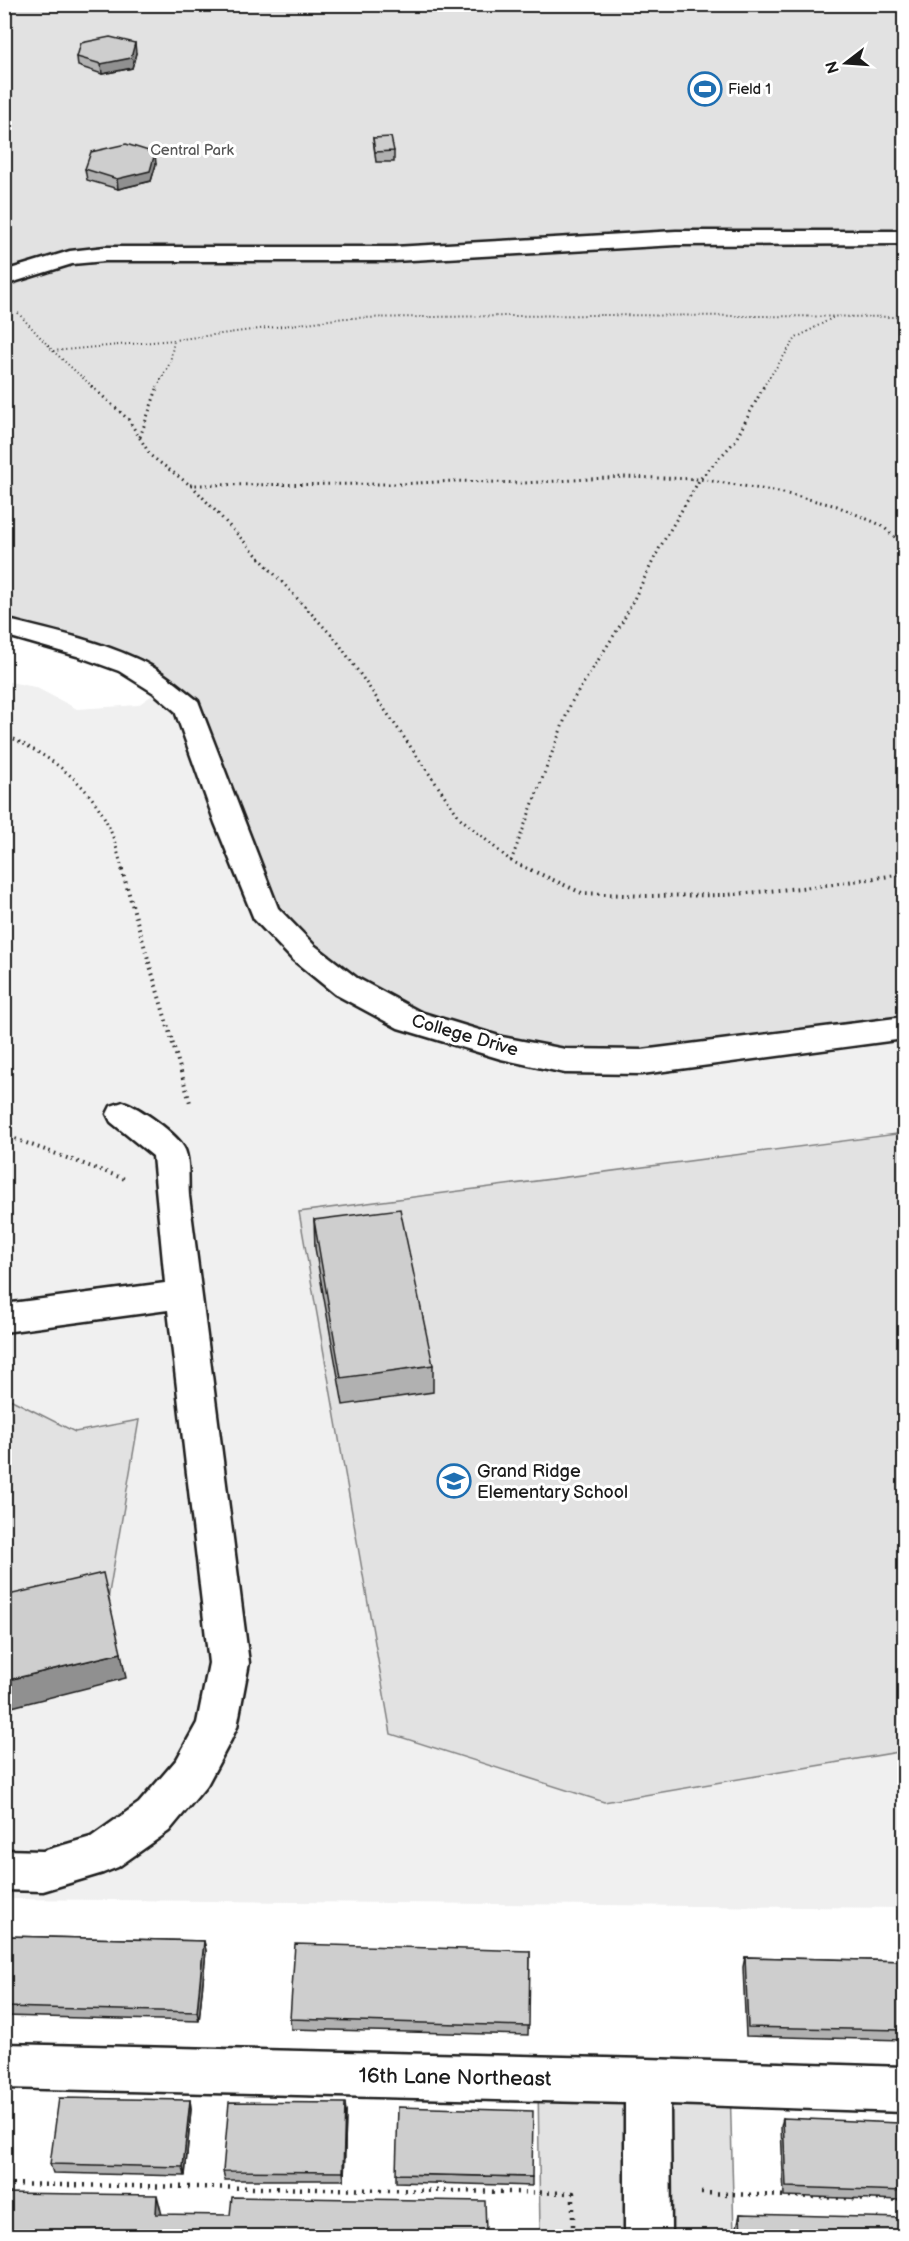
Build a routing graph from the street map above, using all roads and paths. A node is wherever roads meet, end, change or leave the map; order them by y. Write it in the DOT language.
graph roads {
  1 [pos="904,238"];
  2 [pos="4,278"];
  3 [pos="14,309"];
  4 [pos="835,317"];
  5 [pos="904,317"];
  6 [pos="174,340"];
  7 [pos="53,351"];
  8 [pos="140,437"];
  9 [pos="700,479"];
  10 [pos="190,484"];
  11 [pos="904,545"];
  12 [pos="4,627"];
  13 [pos="4,734"];
  14 [pos="511,861"];
  15 [pos="904,874"];
  16 [pos="904,1028"];
  17 [pos="123,1114"];
  18 [pos="4,1135"];
  19 [pos="169,1151"];
  20 [pos="172,1196"];
  21 [pos="184,1294"];
  22 [pos="4,1318"];
  23 [pos="4,1870"];
  24 [pos="4,2066"];
  25 [pos="647,2081"];
  26 [pos="904,2090"];
  27 [pos="4,2184"];
  28 [pos="904,2200"];
  29 [pos="700,2204"];
  30 [pos="573,2236"];
  31 [pos="648,2236"];
  1 -- 2 [label="street"];
  3 -- 7 [label="path"];
  4 -- 5 [label="path"];
  4 -- 6 [label="path"];
  4 -- 9 [label="path"];
  6 -- 7 [label="path"];
  6 -- 8 [label="path"];
  7 -- 8 [label="path"];
  8 -- 10 [label="path"];
  9 -- 10 [label="path"];
  9 -- 11 [label="path"];
  9 -- 14 [label="path"];
  10 -- 14 [label="path"];
  12 -- 16 [label="street, College Drive"];
  13 -- 19 [label="path"];
  14 -- 15 [label="path"];
  17 -- 19 [label="street"];
  18 -- 20 [label="path"];
  19 -- 20 [label="street"];
  20 -- 21 [label="street"];
  21 -- 22 [label="street"];
  21 -- 23 [label="street"];
  24 -- 25 [label="street, 16th Lane Northeast"];
  25 -- 26 [label="street, 16th Lane Northeast"];
  25 -- 31 [label="street"];
  27 -- 30 [label="path"];
  28 -- 29 [label="path"];
}
